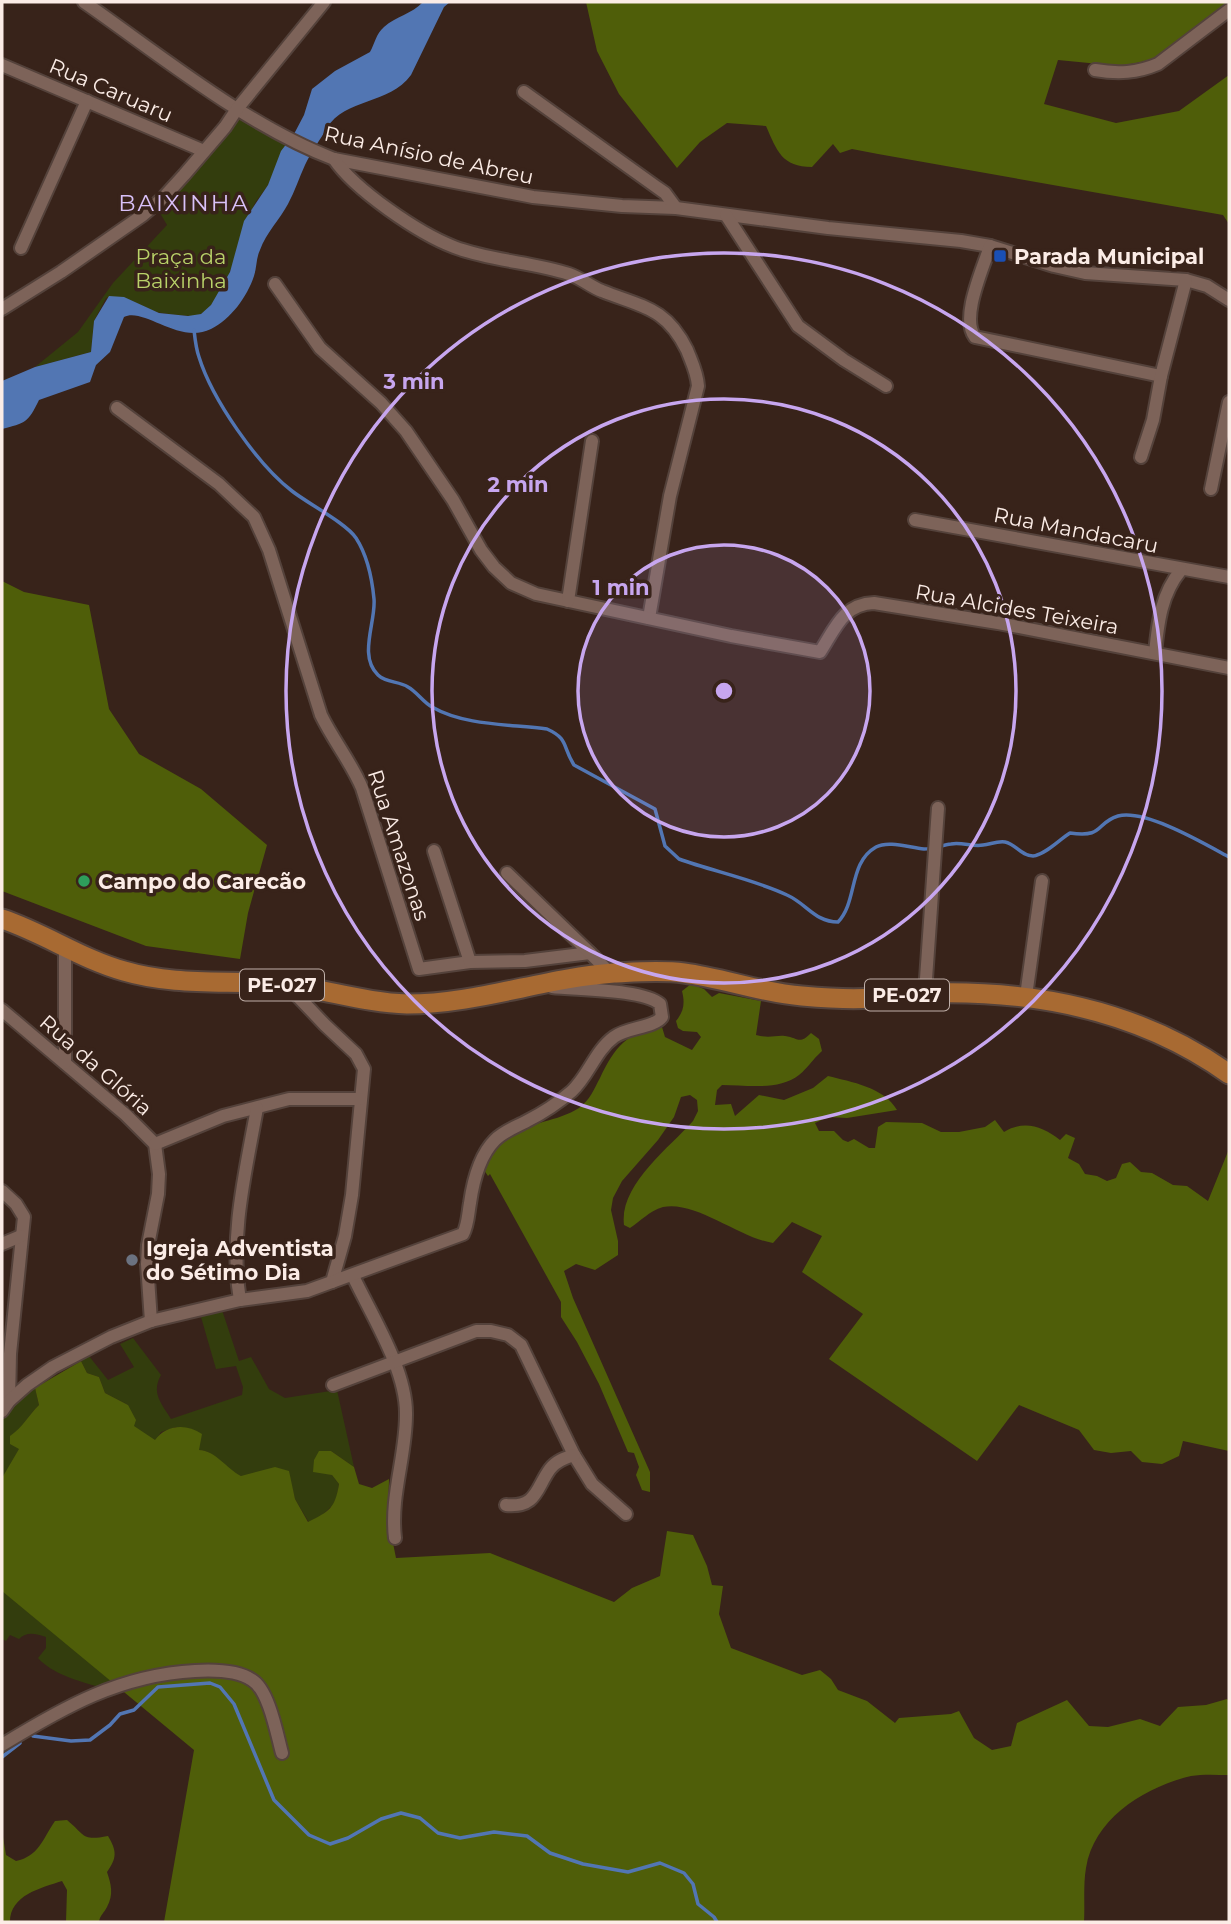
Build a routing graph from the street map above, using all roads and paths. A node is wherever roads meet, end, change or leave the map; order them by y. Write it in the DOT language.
graph roads {
  1 [pos="84,2"];
  2 [pos="324,2"];
  3 [pos="1229,10"];
  4 [pos="2,65"];
  5 [pos="1095,70"];
  6 [pos="524,92"];
  7 [pos="87,101"];
  8 [pos="237,109"];
  9 [pos="204,151"];
  10 [pos="329,157"];
  11 [pos="676,208"];
  12 [pos="726,215"];
  13 [pos="990,246"];
  14 [pos="21,248"];
  15 [pos="1186,280"];
  16 [pos="275,284"];
  17 [pos="1229,300"];
  18 [pos="2,309"];
  19 [pos="1161,376"];
  20 [pos="886,386"];
  21 [pos="1229,402"];
  22 [pos="117,408"];
  23 [pos="592,440"];
  24 [pos="1141,457"];
  25 [pos="1211,489"];
  26 [pos="915,520"];
  27 [pos="1181,569"];
  28 [pos="1229,577"];
  29 [pos="568,601"];
  30 [pos="649,618"];
  31 [pos="1155,653"];
  32 [pos="1229,668"];
  33 [pos="938,808"];
  34 [pos="434,851"];
  35 [pos="507,873"];
  36 [pos="1042,881"];
  37 [pos="2,919"];
  38 [pos="65,948"];
  39 [pos="590,953"];
  40 [pos="470,962"];
  41 [pos="610,973"];
  42 [pos="287,985"];
  43 [pos="535,985"];
  44 [pos="925,993"];
  45 [pos="1026,996"];
  46 [pos="2,1010"];
  47 [pos="65,1063"];
  48 [pos="1229,1074"];
  49 [pos="360,1099"];
  50 [pos="257,1108"];
  51 [pos="155,1144"];
  52 [pos="2,1191"];
  53 [pos="21,1236"];
  54 [pos="2,1244"];
  55 [pos="353,1276"];
  56 [pos="332,1282"];
  57 [pos="240,1300"];
  58 [pos="151,1321"];
  59 [pos="7,1337"];
  60 [pos="393,1360"];
  61 [pos="333,1385"];
  62 [pos="6,1406"];
  63 [pos="574,1455"];
  64 [pos="506,1505"];
  65 [pos="626,1514"];
  66 [pos="395,1538"];
  67 [pos="2,1745"];
  68 [pos="282,1754"];
  1 -- 8 [label="street, Rua Anísio de Abreu"];
  2 -- 8 [label="street"];
  3 -- 5 [label="street"];
  4 -- 7 [label="street, Rua Caruaru"];
  6 -- 11 [label="street"];
  7 -- 9 [label="street, Rua Caruaru"];
  7 -- 14 [label="street"];
  8 -- 9 [label="street"];
  8 -- 10 [label="street, Rua Anísio de Abreu"];
  9 -- 18 [label="street"];
  10 -- 11 [label="street, Rua Anísio de Abreu"];
  10 -- 30 [label="street"];
  11 -- 12 [label="street, Rua Anísio de Abreu"];
  12 -- 13 [label="street, Rua Anísio de Abreu"];
  12 -- 20 [label="street"];
  13 -- 15 [label="street, Rua Anísio de Abreu"];
  13 -- 19 [label="street"];
  15 -- 17 [label="street, Rua Anísio de Abreu"];
  15 -- 19 [label="street"];
  16 -- 29 [label="street"];
  19 -- 24 [label="street"];
  21 -- 25 [label="street"];
  22 -- 40 [label="street, Rua Amazonas"];
  23 -- 29 [label="street"];
  26 -- 27 [label="street, Rua Mandacaru"];
  27 -- 28 [label="street, Rua Mandacaru"];
  27 -- 31 [label="street"];
  29 -- 30 [label="street"];
  30 -- 31 [label="street, Rua Alcides Teixeira"];
  31 -- 32 [label="street, Rua Alcides Teixeira"];
  33 -- 44 [label="street"];
  34 -- 40 [label="street"];
  35 -- 39 [label="street"];
  36 -- 45 [label="street"];
  37 -- 38 [label="main road, PE-027"];
  38 -- 42 [label="main road, PE-027"];
  38 -- 47 [label="street"];
  39 -- 40 [label="street, Rua Amazonas"];
  39 -- 41 [label="street"];
  41 -- 43 [label="main road, PE-027"];
  41 -- 44 [label="main road, PE-027"];
  42 -- 43 [label="main road, PE-027"];
  42 -- 49 [label="street"];
  43 -- 55 [label="street"];
  44 -- 45 [label="main road, PE-027"];
  45 -- 48 [label="main road, PE-027"];
  46 -- 47 [label="street, Rua da Glória"];
  47 -- 51 [label="street, Rua da Glória"];
  49 -- 50 [label="street"];
  49 -- 56 [label="street"];
  50 -- 51 [label="street"];
  50 -- 57 [label="street"];
  51 -- 58 [label="street, Rua da Glória"];
  52 -- 53 [label="street"];
  53 -- 54 [label="street"];
  53 -- 59 [label="street"];
  55 -- 56 [label="street"];
  55 -- 60 [label="street"];
  56 -- 57 [label="street"];
  57 -- 58 [label="street"];
  58 -- 62 [label="street"];
  59 -- 62 [label="street"];
  60 -- 61 [label="street"];
  60 -- 63 [label="street"];
  60 -- 66 [label="street"];
  63 -- 64 [label="street"];
  63 -- 65 [label="street"];
  67 -- 68 [label="street"];
}
